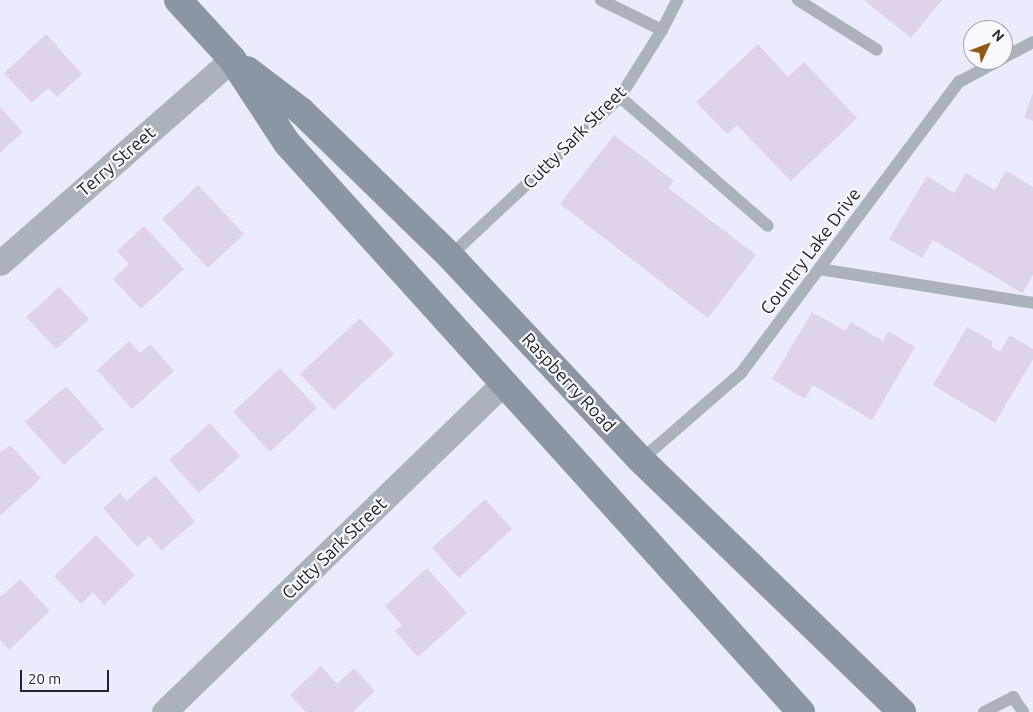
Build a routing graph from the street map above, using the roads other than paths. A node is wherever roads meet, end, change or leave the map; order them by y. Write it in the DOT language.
graph roads {
  1 [pos="178,0"];
  2 [pos="601,0"];
  3 [pos="677,0"];
  4 [pos="798,0"];
  5 [pos="662,30"];
  6 [pos="1033,42"];
  7 [pos="877,50"];
  8 [pos="1013,53"];
  9 [pos="232,58"];
  10 [pos="981,70"];
  11 [pos="620,97"];
  12 [pos="768,226"];
  13 [pos="450,256"];
  14 [pos="0,264"];
  15 [pos="819,269"];
  16 [pos="1033,303"];
  17 [pos="502,384"];
  18 [pos="642,460"];
  19 [pos="164,712"];
  20 [pos="801,712"];
  21 [pos="902,712"];
  22 [pos="984,712"];
  23 [pos="1023,712"];
  1 -- 9 [label="main road, Raspberry Road"];
  2 -- 5 [label="lane"];
  3 -- 5 [label="lane, Cutty Sark Street"];
  4 -- 7 [label="lane"];
  5 -- 11 [label="lane, Cutty Sark Street"];
  6 -- 8 [label="lane, Country Lake Drive"];
  9 -- 13 [label="main road, Raspberry Road"];
  9 -- 14 [label="street, Terry Street"];
  9 -- 17 [label="main road, Raspberry Road"];
  10 -- 15 [label="lane, Country Lake Drive"];
  11 -- 12 [label="lane"];
  11 -- 13 [label="lane, Cutty Sark Street"];
  13 -- 18 [label="main road, Raspberry Road"];
  15 -- 16 [label="lane"];
  15 -- 18 [label="lane, Country Lake Drive"];
  17 -- 19 [label="street, Cutty Sark Street"];
  17 -- 20 [label="main road, Raspberry Road"];
  18 -- 21 [label="main road, Raspberry Road"];
  22 -- 23 [label="lane"];
}
